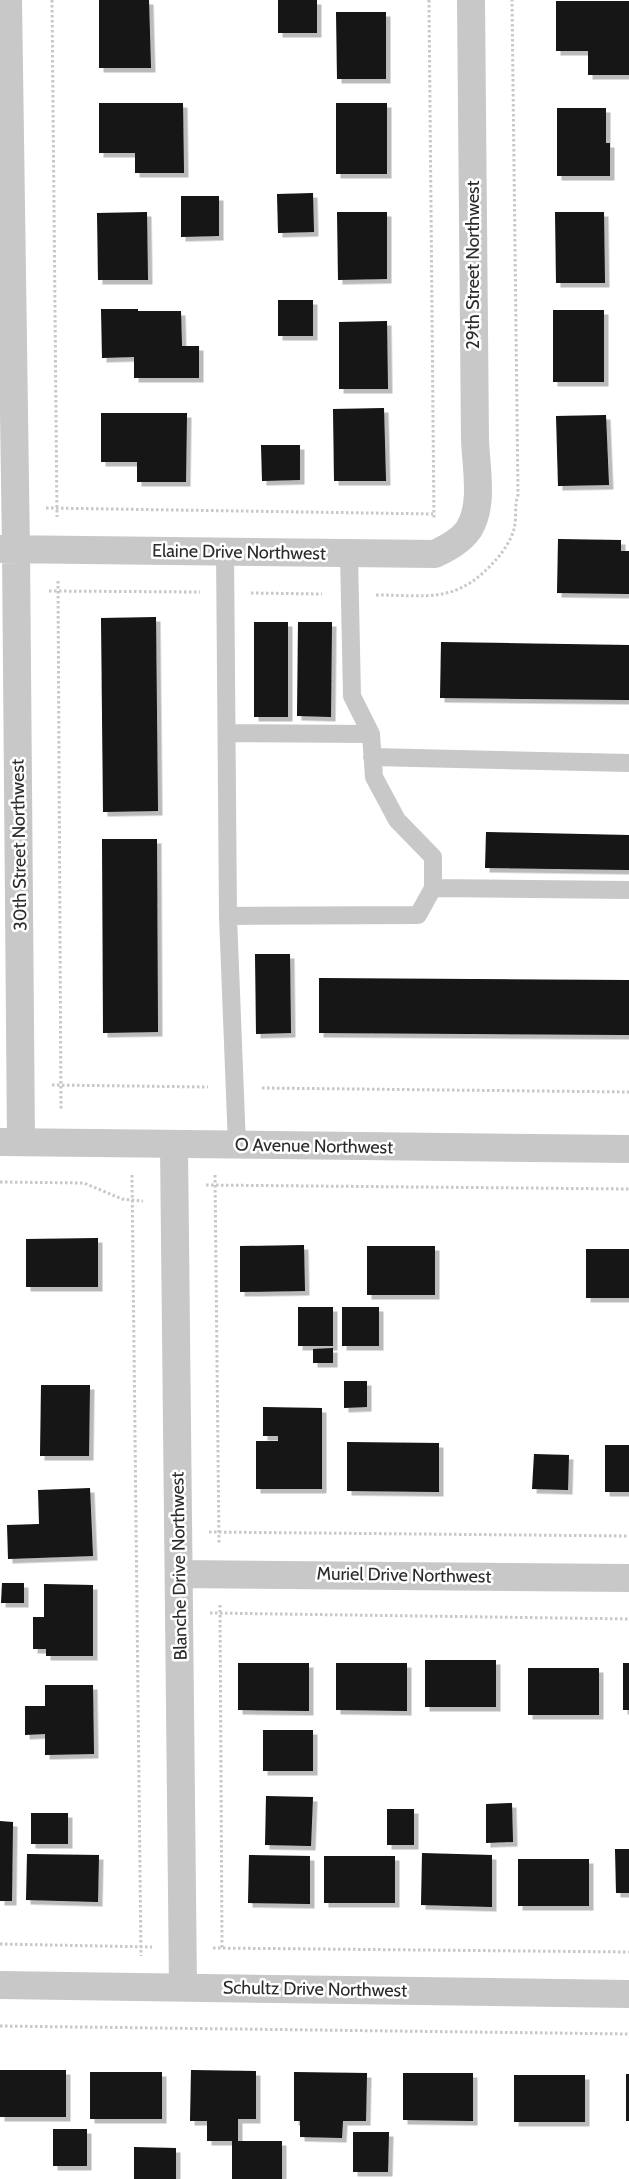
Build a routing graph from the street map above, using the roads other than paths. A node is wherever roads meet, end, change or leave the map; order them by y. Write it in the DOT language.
graph roads {
  1 [pos="8,0"];
  2 [pos="471,0"];
  3 [pos="469,529"];
  4 [pos="8,549"];
  5 [pos="225,551"];
  6 [pos="349,554"];
  7 [pos="227,733"];
  8 [pos="371,734"];
  9 [pos="372,756"];
  10 [pos="629,763"];
  11 [pos="433,888"];
  12 [pos="629,890"];
  13 [pos="228,916"];
  14 [pos="11,1142"];
  15 [pos="174,1145"];
  16 [pos="226,1145"];
  17 [pos="629,1149"];
  18 [pos="179,1574"];
  19 [pos="629,1578"];
  20 [pos="0,1985"];
  21 [pos="183,1987"];
  22 [pos="629,1994"];
  1 -- 4 [label="street, 30th Street Northwest"];
  2 -- 3 [label="street, 29th Street Northwest"];
  3 -- 6 [label="street, Elaine Drive Northwest"];
  4 -- 5 [label="street, Elaine Drive Northwest"];
  4 -- 14 [label="street, 30th Street Northwest"];
  5 -- 6 [label="street, Elaine Drive Northwest"];
  5 -- 7 [label="lane"];
  6 -- 8 [label="lane"];
  7 -- 8 [label="lane"];
  7 -- 13 [label="lane"];
  8 -- 9 [label="lane"];
  9 -- 10 [label="lane"];
  9 -- 11 [label="lane"];
  11 -- 12 [label="lane"];
  11 -- 13 [label="lane"];
  13 -- 16 [label="lane"];
  14 -- 15 [label="street, O Avenue Northwest"];
  15 -- 16 [label="street, O Avenue Northwest"];
  15 -- 18 [label="street, Blanche Drive Northwest"];
  16 -- 17 [label="street, O Avenue Northwest"];
  18 -- 19 [label="street, Muriel Drive Northwest"];
  18 -- 21 [label="street, Blanche Drive Northwest"];
  20 -- 21 [label="street, Schultz Drive Northwest"];
  21 -- 22 [label="street, Schultz Drive Northwest"];
}
